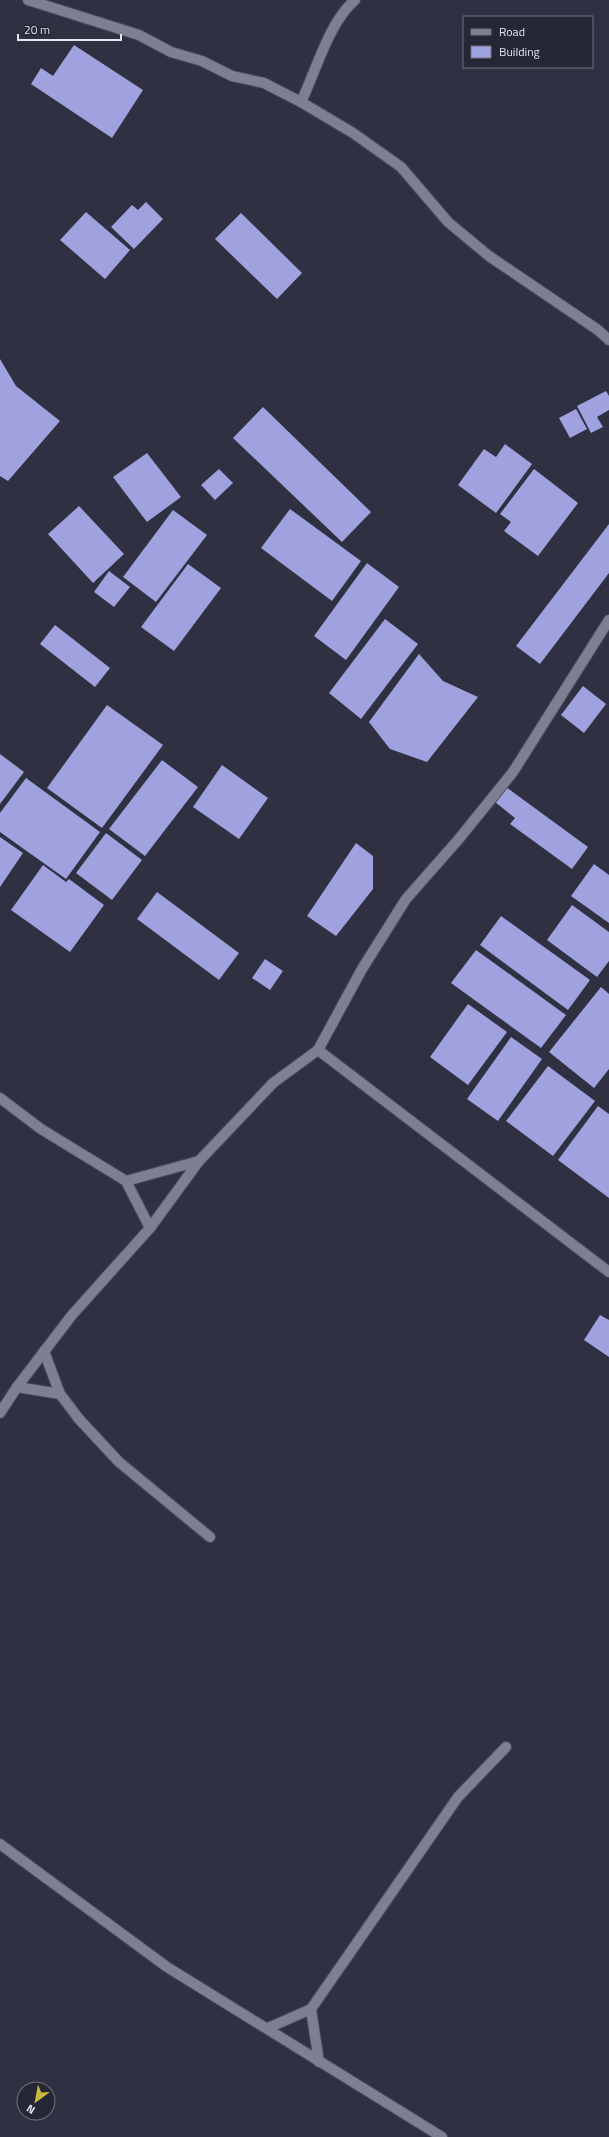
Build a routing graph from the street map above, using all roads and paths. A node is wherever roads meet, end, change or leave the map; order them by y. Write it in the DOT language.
graph roads {
  1 [pos="28,0"];
  2 [pos="355,0"];
  3 [pos="302,102"];
  4 [pos="609,340"];
  5 [pos="609,620"];
  6 [pos="318,1050"];
  7 [pos="0,1098"];
  8 [pos="199,1161"];
  9 [pos="126,1180"];
  10 [pos="150,1228"];
  11 [pos="609,1272"];
  12 [pos="44,1350"];
  13 [pos="17,1387"];
  14 [pos="60,1394"];
  15 [pos="0,1413"];
  16 [pos="210,1537"];
  17 [pos="506,1747"];
  18 [pos="0,1844"];
  19 [pos="311,2009"];
  20 [pos="268,2028"];
  21 [pos="319,2062"];
  22 [pos="442,2137"];
  1 -- 3 [label="street"];
  2 -- 3 [label="street"];
  3 -- 4 [label="street"];
  5 -- 6 [label="street"];
  6 -- 8 [label="street"];
  6 -- 11 [label="street"];
  7 -- 9 [label="street"];
  8 -- 9 [label="street"];
  8 -- 10 [label="street"];
  9 -- 10 [label="street"];
  10 -- 12 [label="street"];
  12 -- 13 [label="street"];
  12 -- 14 [label="street"];
  13 -- 14 [label="street"];
  13 -- 15 [label="street"];
  14 -- 16 [label="street"];
  17 -- 19 [label="street"];
  18 -- 20 [label="street"];
  19 -- 20 [label="street"];
  19 -- 21 [label="street"];
  20 -- 21 [label="street"];
  21 -- 22 [label="street"];
}
